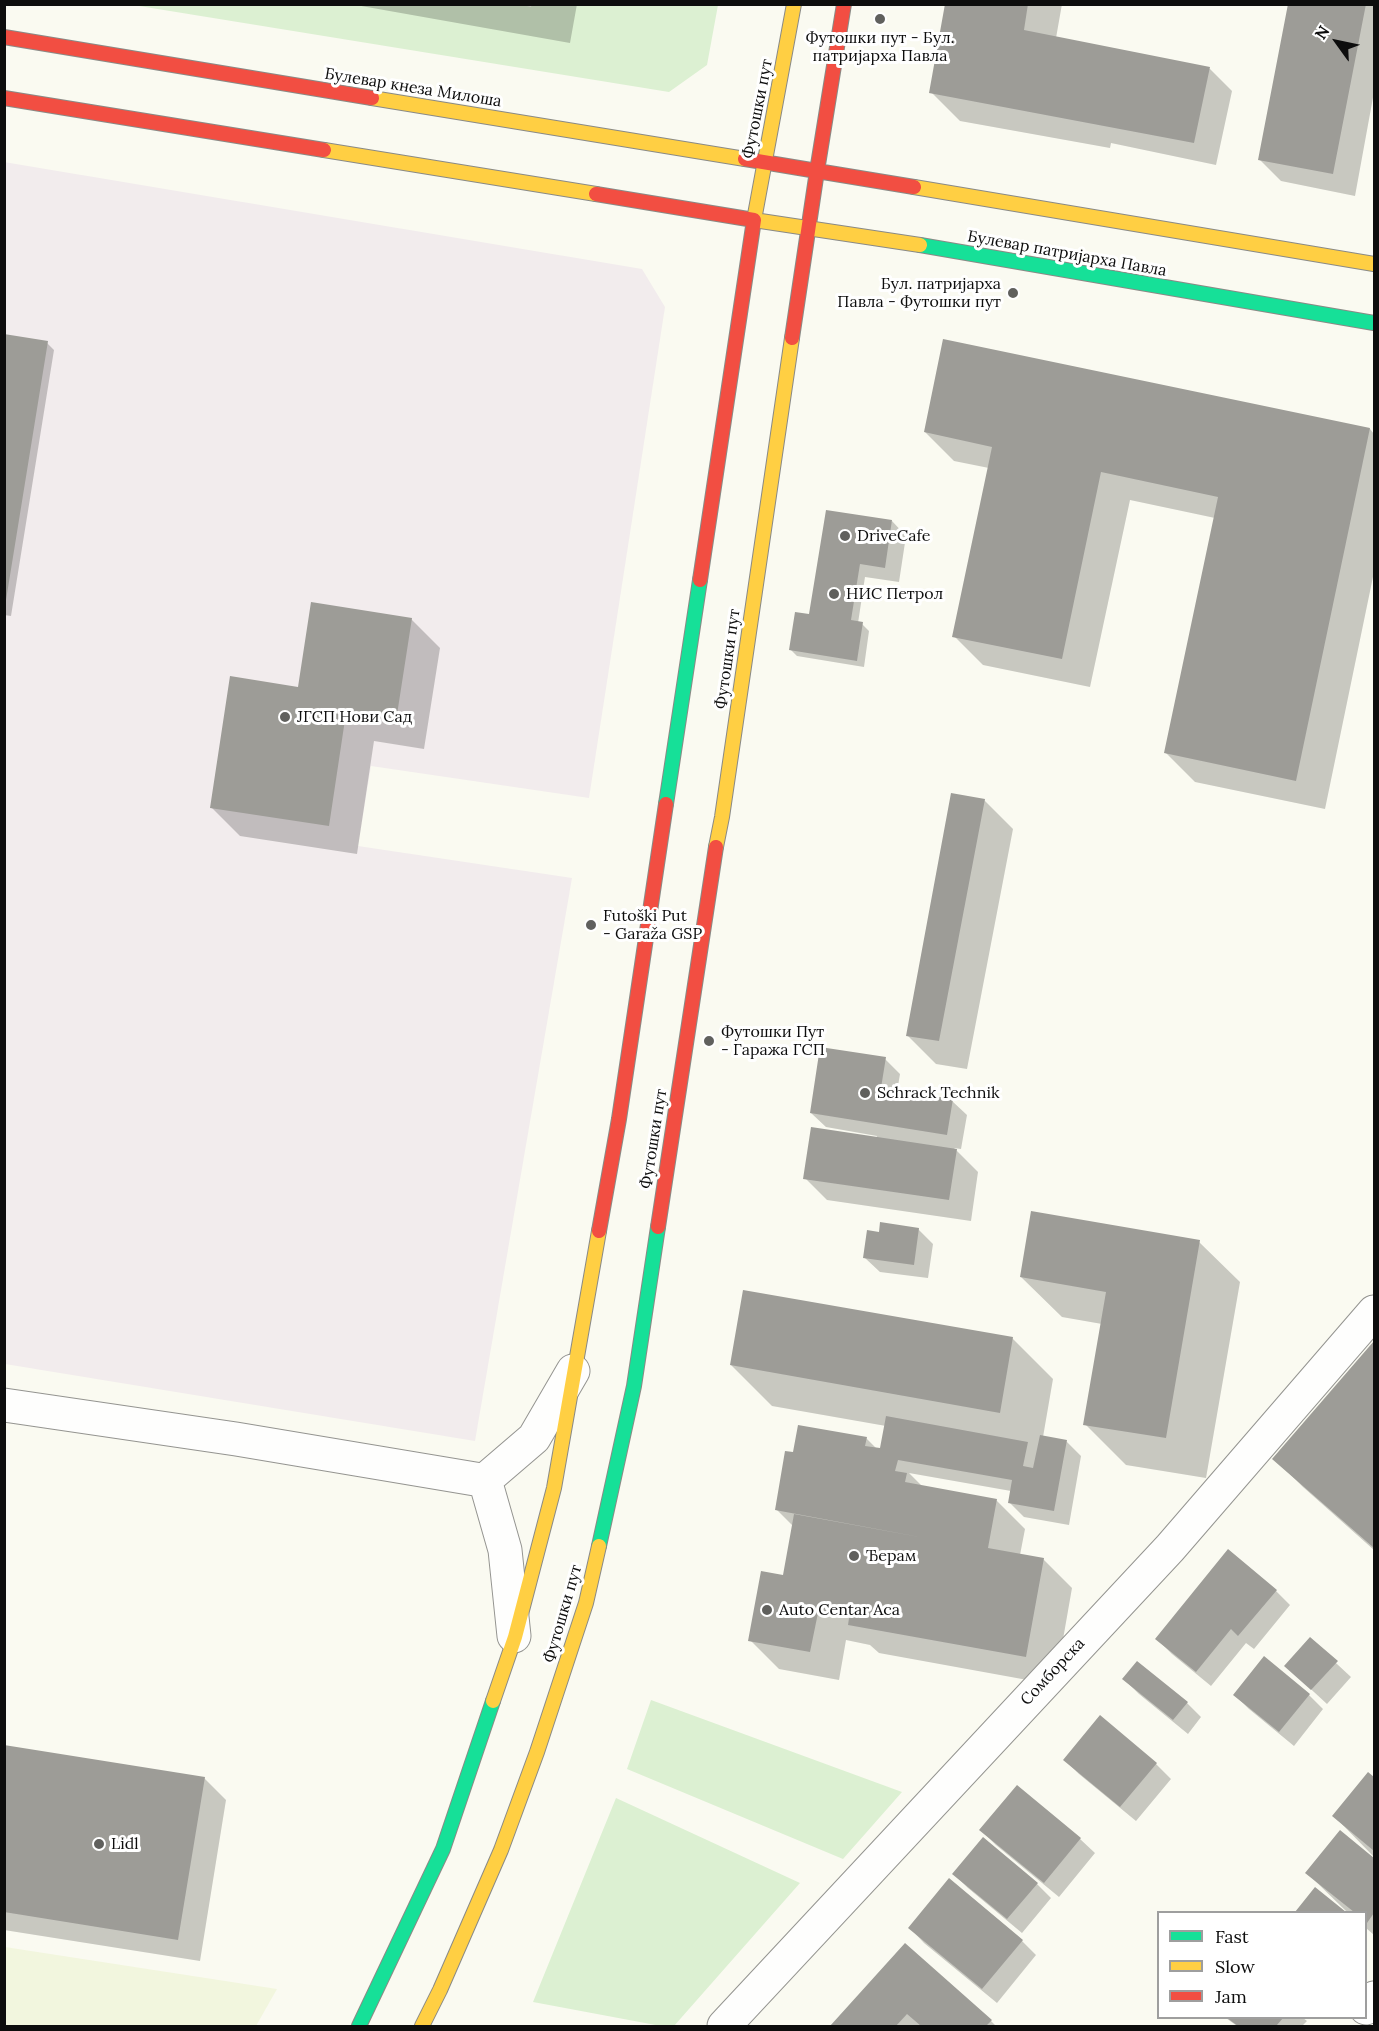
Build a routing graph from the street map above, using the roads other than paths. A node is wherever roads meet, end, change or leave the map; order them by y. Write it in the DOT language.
graph roads {
  1 [pos="794,4"];
  2 [pos="844,4"];
  3 [pos="4,37"];
  4 [pos="4,98"];
  5 [pos="764,163"];
  6 [pos="817,171"];
  7 [pos="754,220"];
  8 [pos="808,228"];
  9 [pos="1373,256"];
  10 [pos="1374,323"];
  11 [pos="1374,1312"];
  12 [pos="576,1366"];
  13 [pos="4,1405"];
  14 [pos="485,1480"];
  15 [pos="515,1637"];
  16 [pos="359,2026"];
  17 [pos="422,2026"];
  18 [pos="724,2026"];
  1 -- 5 [label="main road, Футошки пут"];
  2 -- 6 [label="main road"];
  3 -- 5 [label="main road, Булевар кнеза Милоша"];
  4 -- 7 [label="main road"];
  5 -- 6 [label="main road, Булевар кнеза Милоша"];
  5 -- 7 [label="main road, Футошки пут"];
  6 -- 8 [label="main road, Футошки пут"];
  6 -- 9 [label="main road"];
  7 -- 8 [label="main road, Булевар патријарха Павла"];
  7 -- 12 [label="main road, Футошки пут"];
  8 -- 10 [label="main road, Булевар патријарха Павла"];
  8 -- 17 [label="main road, Футошки пут"];
  11 -- 18 [label="street, Сомборска"];
  12 -- 14 [label="street"];
  12 -- 15 [label="main road"];
  13 -- 14 [label="street"];
  14 -- 15 [label="street"];
  15 -- 16 [label="main road"];
}
